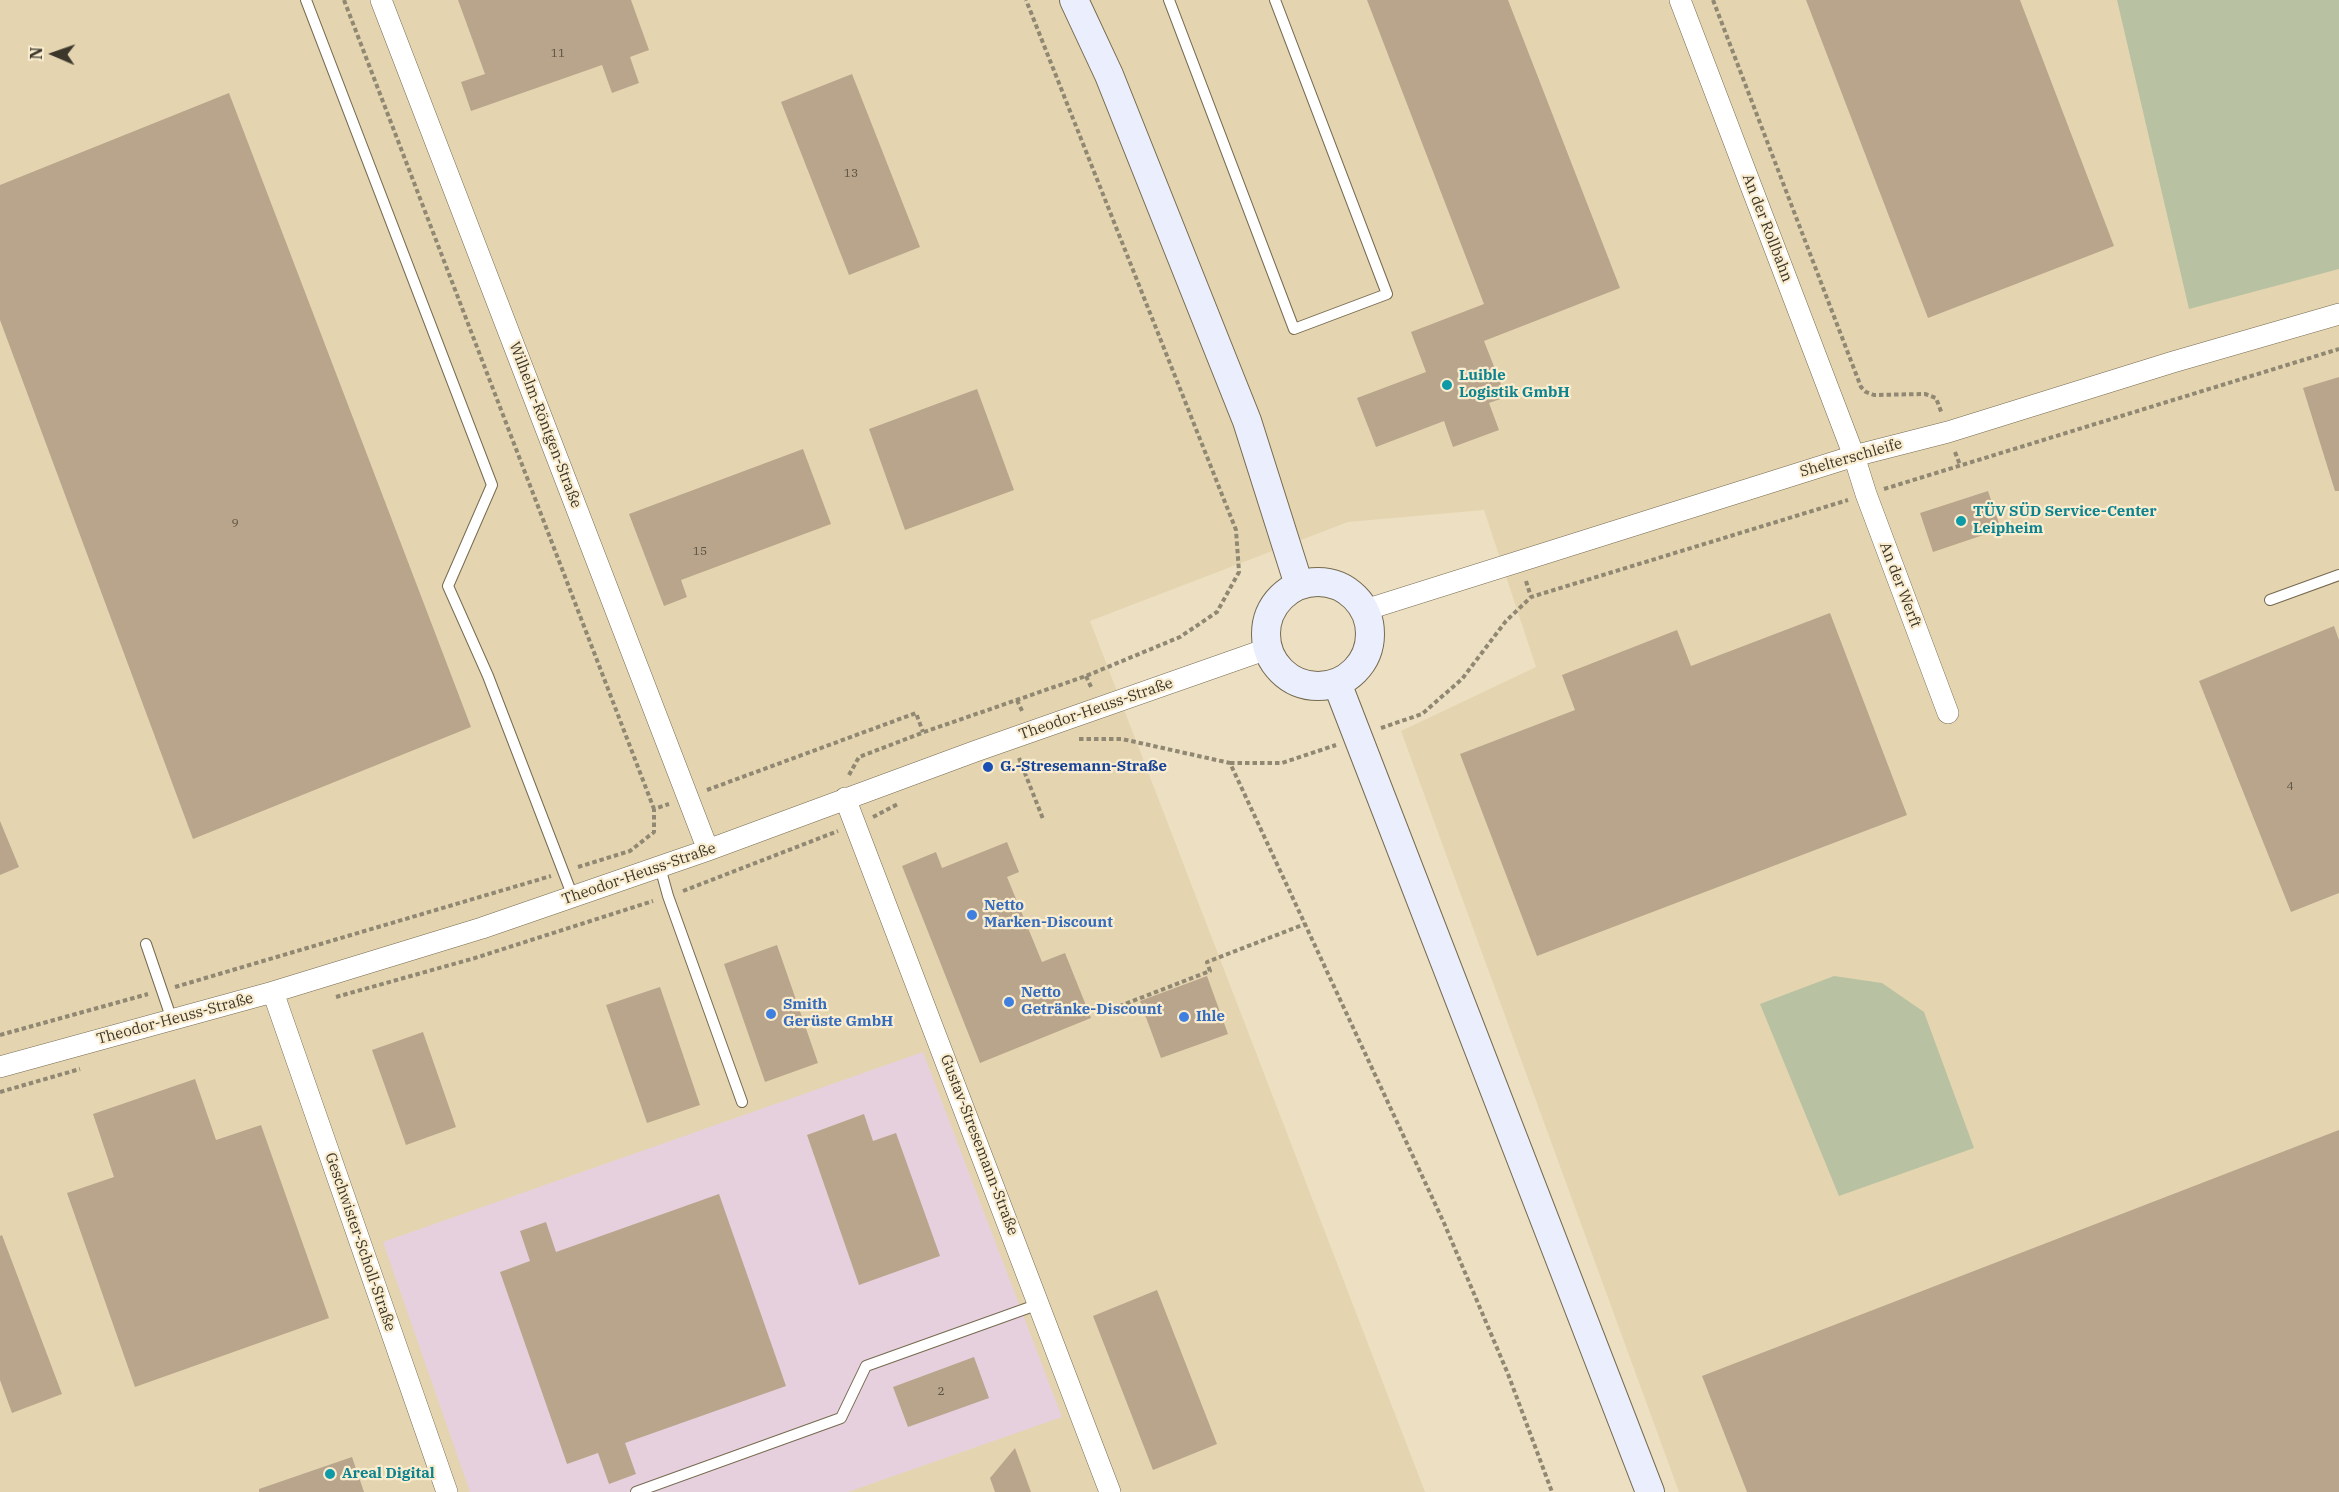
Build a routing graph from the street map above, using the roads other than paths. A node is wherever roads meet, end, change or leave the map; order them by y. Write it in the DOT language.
graph roads {
  1 [pos="306,0"];
  2 [pos="381,0"];
  3 [pos="1074,0"];
  4 [pos="1169,0"];
  5 [pos="1275,0"];
  6 [pos="1680,0"];
  7 [pos="2339,314"];
  8 [pos="1854,456"];
  9 [pos="2339,575"];
  10 [pos="1299,585"];
  11 [pos="2270,600"];
  12 [pos="1365,610"];
  13 [pos="1268,649"];
  14 [pos="1337,683"];
  15 [pos="1948,712"];
  16 [pos="845,798"];
  17 [pos="708,850"];
  18 [pos="660,867"];
  19 [pos="573,897"];
  20 [pos="146,944"];
  21 [pos="273,992"];
  22 [pos="172,1020"];
  23 [pos="0,1067"];
  24 [pos="742,1101"];
  25 [pos="1039,1304"];
  26 [pos="447,1492"];
  27 [pos="636,1492"];
  28 [pos="1110,1492"];
  29 [pos="1650,1492"];
  1 -- 19 [label="lane"];
  2 -- 17 [label="street, Wilhelm-Röntgen-Straße"];
  3 -- 10 [label="main road"];
  4 -- 5 [label="lane"];
  6 -- 8 [label="street, An der Rollbahn"];
  7 -- 8 [label="street, Shelterschleife"];
  8 -- 12 [label="street, Shelterschleife"];
  8 -- 15 [label="street, An der Werft"];
  9 -- 11 [label="lane"];
  10 -- 12 [label="main road"];
  10 -- 13 [label="main road"];
  12 -- 14 [label="main road"];
  13 -- 14 [label="main road"];
  13 -- 16 [label="street, Theodor-Heuss-Straße"];
  14 -- 29 [label="main road"];
  16 -- 17 [label="street, Theodor-Heuss-Straße"];
  16 -- 25 [label="street, Gustav-Stresemann-Straße"];
  17 -- 18 [label="street, Theodor-Heuss-Straße"];
  18 -- 19 [label="street, Theodor-Heuss-Straße"];
  18 -- 24 [label="lane"];
  19 -- 21 [label="street, Theodor-Heuss-Straße"];
  20 -- 22 [label="lane"];
  21 -- 22 [label="street, Theodor-Heuss-Straße"];
  21 -- 26 [label="street, Geschwister-Scholl-Straße"];
  22 -- 23 [label="street, Theodor-Heuss-Straße"];
  25 -- 27 [label="lane"];
  25 -- 28 [label="street, Gustav-Stresemann-Straße"];
}
